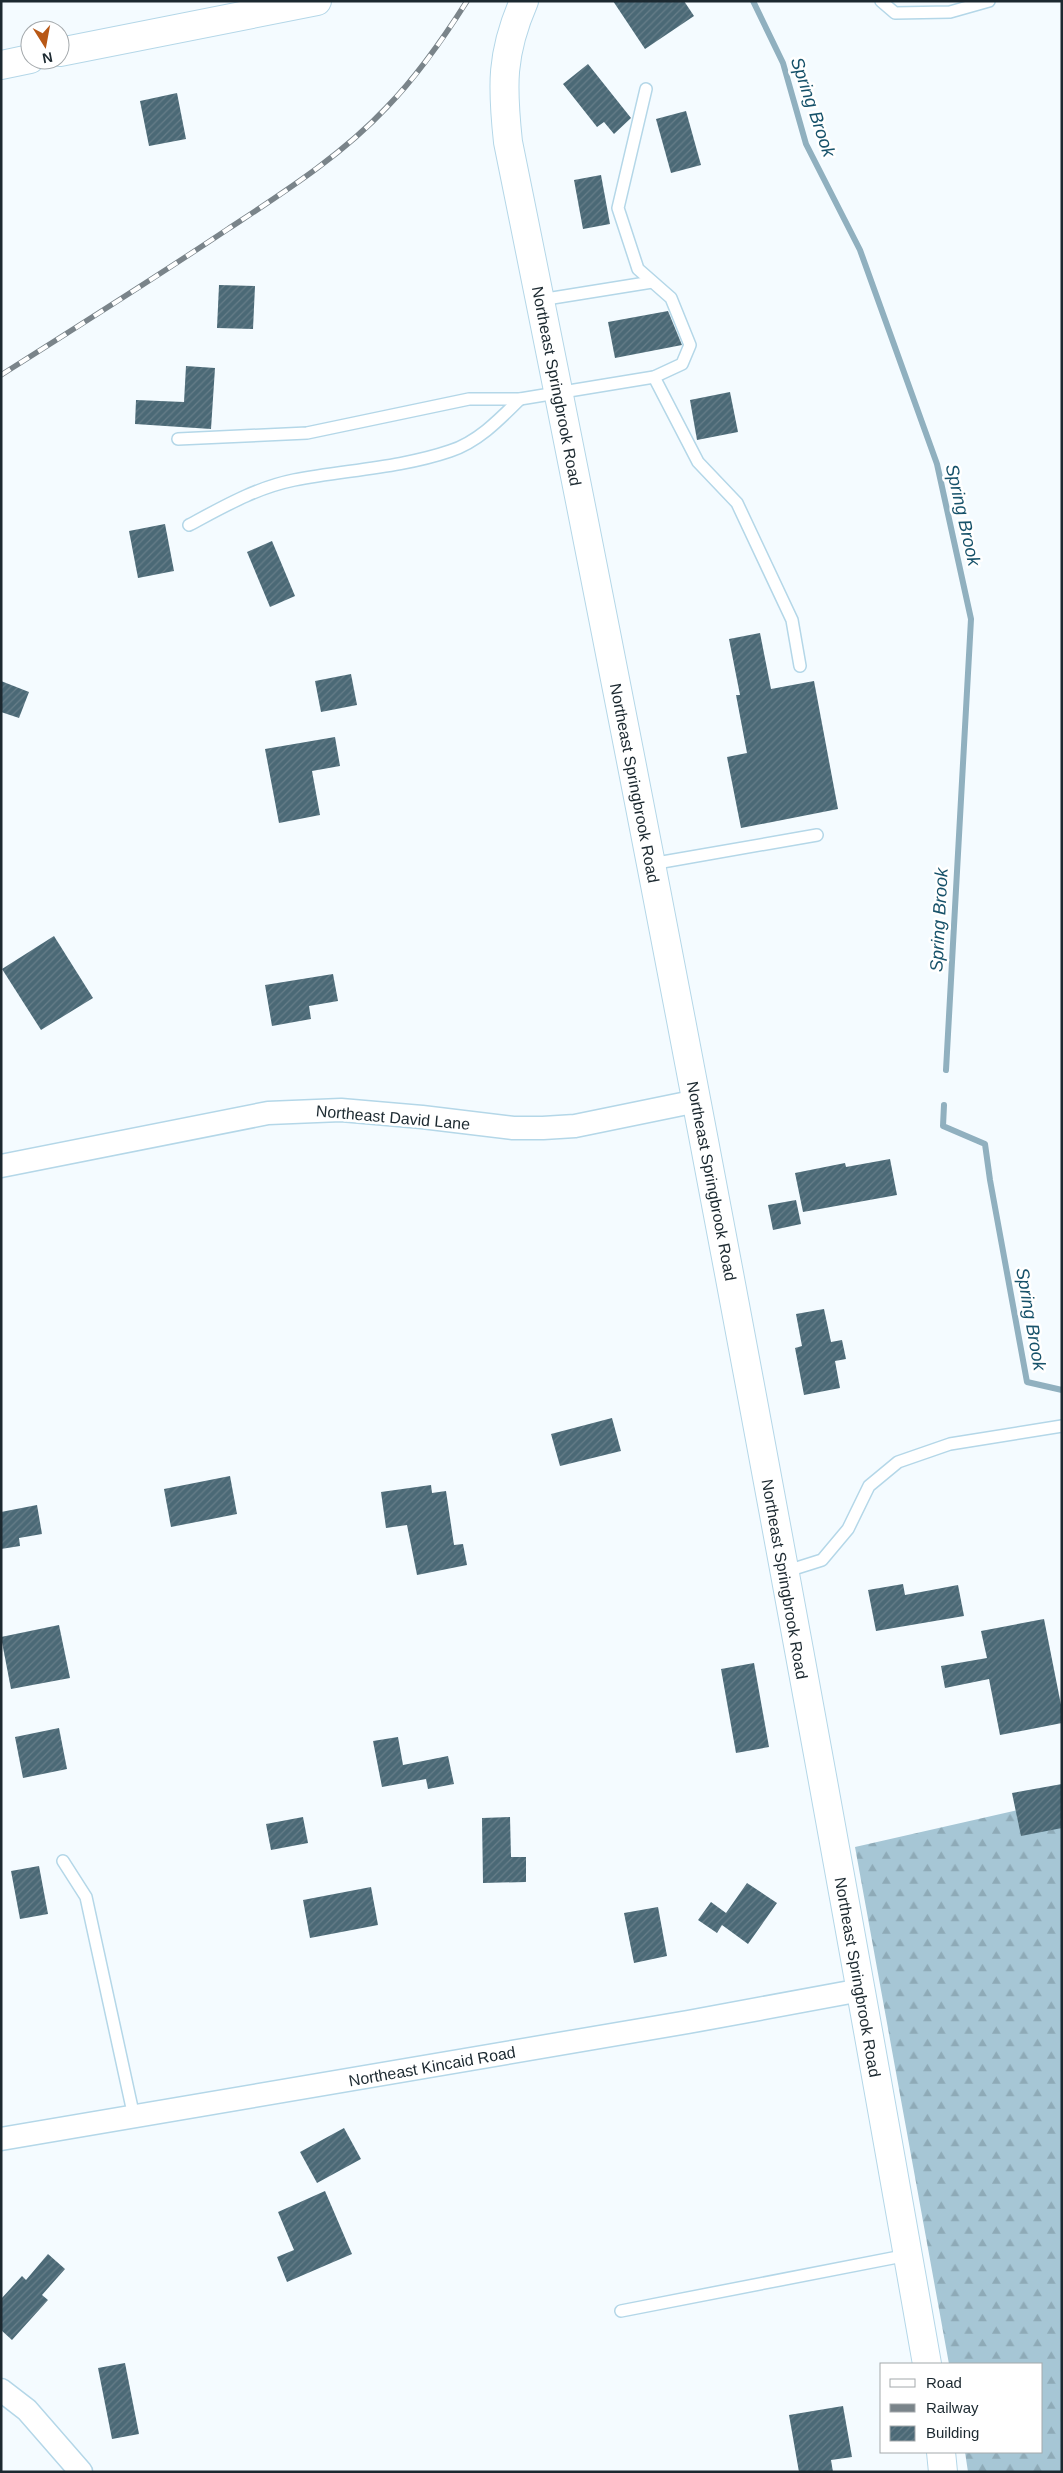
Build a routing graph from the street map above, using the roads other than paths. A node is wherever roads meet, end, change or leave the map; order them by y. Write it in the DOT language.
graph roads {
  1 [pos="317,1"];
  2 [pos="524,1"];
  3 [pos="881,1"];
  4 [pos="989,1"];
  5 [pos="70,50"];
  6 [pos="20,60"];
  7 [pos="1,65"];
  8 [pos="646,89"];
  9 [pos="652,282"];
  10 [pos="540,300"];
  11 [pos="654,377"];
  12 [pos="558,394"];
  13 [pos="520,399"];
  14 [pos="178,438"];
  15 [pos="190,525"];
  16 [pos="800,666"];
  17 [pos="817,835"];
  18 [pos="651,864"];
  19 [pos="697,1101"];
  20 [pos="1,1166"];
  21 [pos="1062,1426"];
  22 [pos="784,1572"];
  23 [pos="63,1861"];
  24 [pos="861,1990"];
  25 [pos="134,2117"];
  26 [pos="1,2139"];
  27 [pos="908,2255"];
  28 [pos="621,2311"];
  29 [pos="927,2363"];
  30 [pos="1,2390"];
  31 [pos="941,2453"];
  32 [pos="81,2472"];
  33 [pos="943,2472"];
  1 -- 5 [label="street"];
  2 -- 10 [label="street, Northeast Springbrook Road"];
  3 -- 4 [label="lane"];
  6 -- 7 [label="street"];
  8 -- 9 [label="lane"];
  9 -- 10 [label="lane"];
  9 -- 11 [label="lane"];
  10 -- 12 [label="street, Northeast Springbrook Road"];
  11 -- 12 [label="lane"];
  11 -- 16 [label="lane"];
  12 -- 13 [label="lane"];
  12 -- 18 [label="street, Northeast Springbrook Road"];
  13 -- 14 [label="lane"];
  13 -- 15 [label="lane"];
  17 -- 18 [label="lane"];
  18 -- 19 [label="street, Northeast Springbrook Road"];
  19 -- 20 [label="street, Northeast David Lane"];
  19 -- 22 [label="street, Northeast Springbrook Road"];
  21 -- 22 [label="lane"];
  22 -- 24 [label="street, Northeast Springbrook Road"];
  23 -- 25 [label="lane"];
  24 -- 25 [label="street, Northeast Kincaid Road"];
  24 -- 27 [label="street, Northeast Springbrook Road"];
  25 -- 26 [label="street, Northeast Kincaid Road"];
  27 -- 28 [label="lane"];
  27 -- 29 [label="street, Northeast Springbrook Road"];
  30 -- 32 [label="street"];
  31 -- 33 [label="street"];
}
